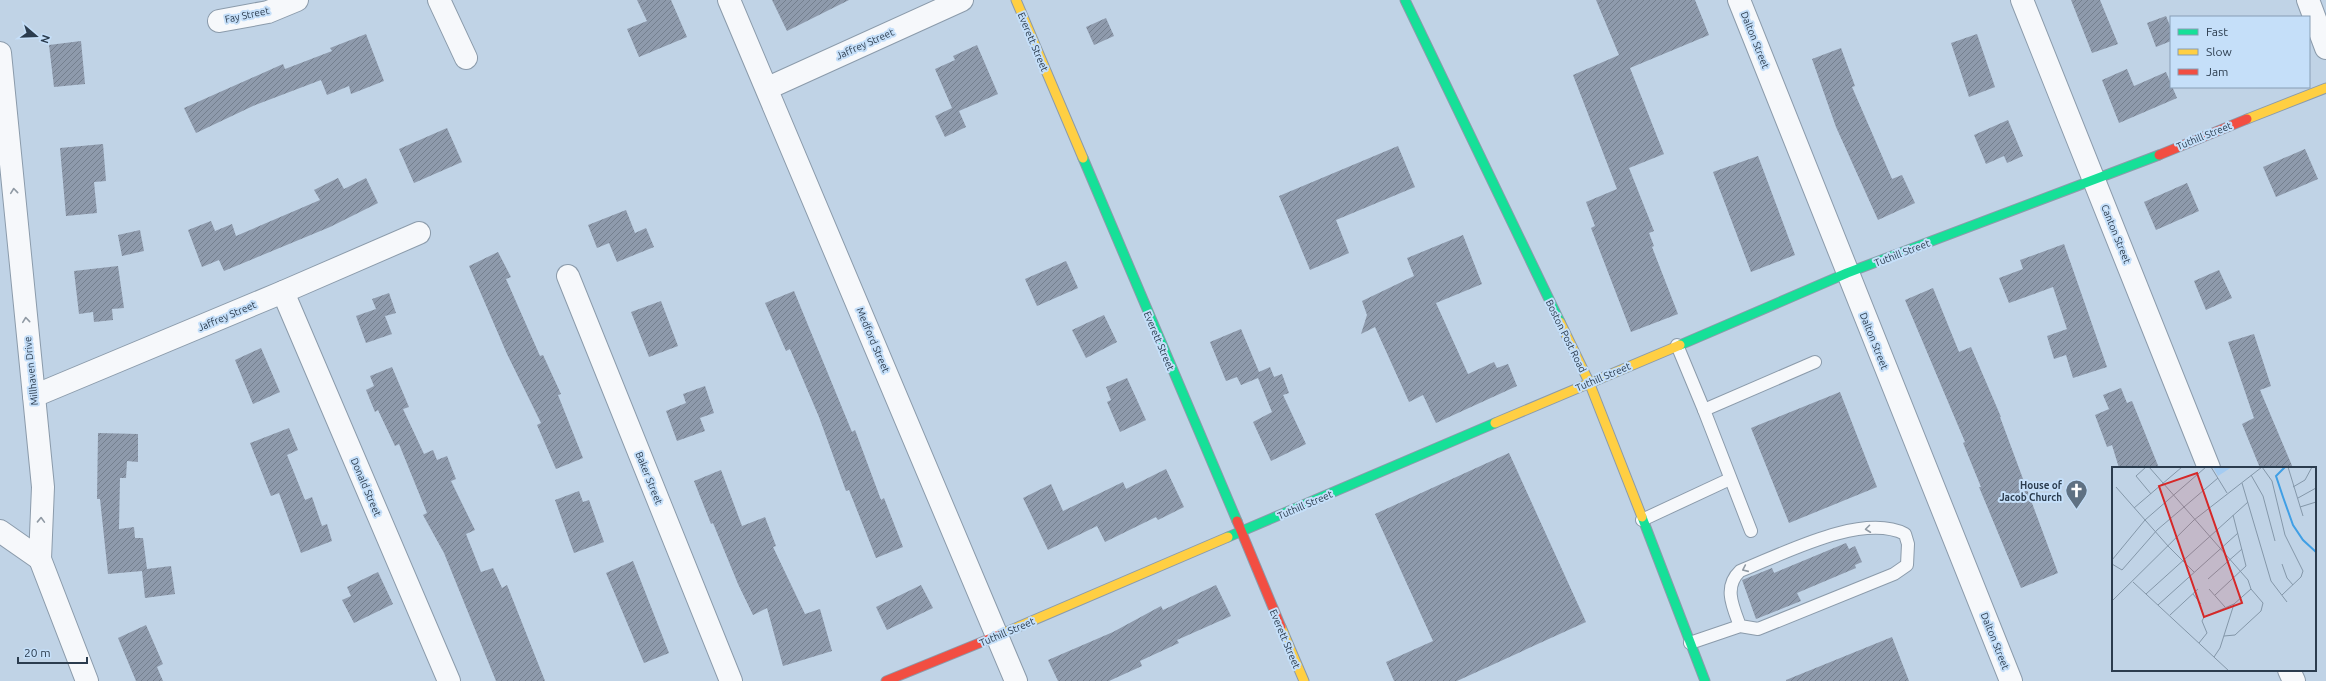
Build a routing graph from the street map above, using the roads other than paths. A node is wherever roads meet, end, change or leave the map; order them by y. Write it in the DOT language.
graph roads {
  1 [pos="297,0"];
  2 [pos="439,0"];
  3 [pos="729,0"];
  4 [pos="962,0"];
  5 [pos="1016,0"];
  6 [pos="1405,0"];
  7 [pos="1739,0"];
  8 [pos="2022,0"];
  9 [pos="2308,0"];
  10 [pos="219,21"];
  11 [pos="2326,48"];
  12 [pos="0,53"];
  13 [pos="466,58"];
  14 [pos="768,88"];
  15 [pos="2326,88"];
  16 [pos="2095,180"];
  17 [pos="419,233"];
  18 [pos="1847,273"];
  19 [pos="568,276"];
  20 [pos="283,292"];
  21 [pos="1677,345"];
  22 [pos="1816,362"];
  23 [pos="1589,382"];
  24 [pos="34,396"];
  25 [pos="1704,410"];
  26 [pos="2209,467"];
  27 [pos="1730,479"];
  28 [pos="1642,520"];
  29 [pos="0,531"];
  30 [pos="1751,531"];
  31 [pos="1240,533"];
  32 [pos="40,558"];
  33 [pos="1740,626"];
  34 [pos="997,636"];
  35 [pos="1690,643"];
  36 [pos="2289,671"];
  37 [pos="87,681"];
  38 [pos="449,681"];
  39 [pos="731,681"];
  40 [pos="886,681"];
  41 [pos="1016,681"];
  42 [pos="1304,681"];
  43 [pos="1705,681"];
  44 [pos="2011,681"];
  45 [pos="2294,681"];
  1 -- 10 [label="street, Fay Street"];
  2 -- 13 [label="street"];
  3 -- 14 [label="street, Medford Street"];
  4 -- 14 [label="street, Jaffrey Street"];
  5 -- 31 [label="street, Everett Street"];
  6 -- 23 [label="street, Boston Post Road"];
  7 -- 18 [label="street, Dalton Street"];
  8 -- 16 [label="street, Canton Street"];
  9 -- 11 [label="street"];
  24 -- 12 [label="street, Millhaven Drive, one-way"];
  14 -- 34 [label="street, Medford Street"];
  15 -- 16 [label="street, Tuthill Street"];
  16 -- 18 [label="street, Tuthill Street"];
  16 -- 26 [label="street, Canton Street"];
  17 -- 20 [label="street, Jaffrey Street"];
  18 -- 21 [label="street, Tuthill Street"];
  18 -- 44 [label="street, Dalton Street"];
  19 -- 39 [label="street, Baker Street"];
  20 -- 24 [label="street, Jaffrey Street"];
  20 -- 38 [label="street, Donald Street"];
  21 -- 23 [label="street, Tuthill Street"];
  21 -- 25 [label="lane"];
  22 -- 25 [label="lane"];
  23 -- 28 [label="street, Boston Post Road"];
  23 -- 31 [label="street, Tuthill Street"];
  32 -- 24 [label="street, Millhaven Drive, one-way"];
  25 -- 27 [label="lane"];
  27 -- 28 [label="lane"];
  27 -- 30 [label="lane"];
  28 -- 35 [label="street, Boston Post Road"];
  29 -- 32 [label="street"];
  31 -- 34 [label="street, Tuthill Street"];
  31 -- 42 [label="street, Everett Street"];
  32 -- 37 [label="street, Millhaven Drive"];
  33 -- 33 [label="lane, one-way"];
  33 -- 35 [label="lane"];
  34 -- 40 [label="street, Tuthill Street"];
  34 -- 41 [label="street, Medford Street"];
  35 -- 43 [label="street, Boston Post Road"];
  36 -- 45 [label="street"];
}
